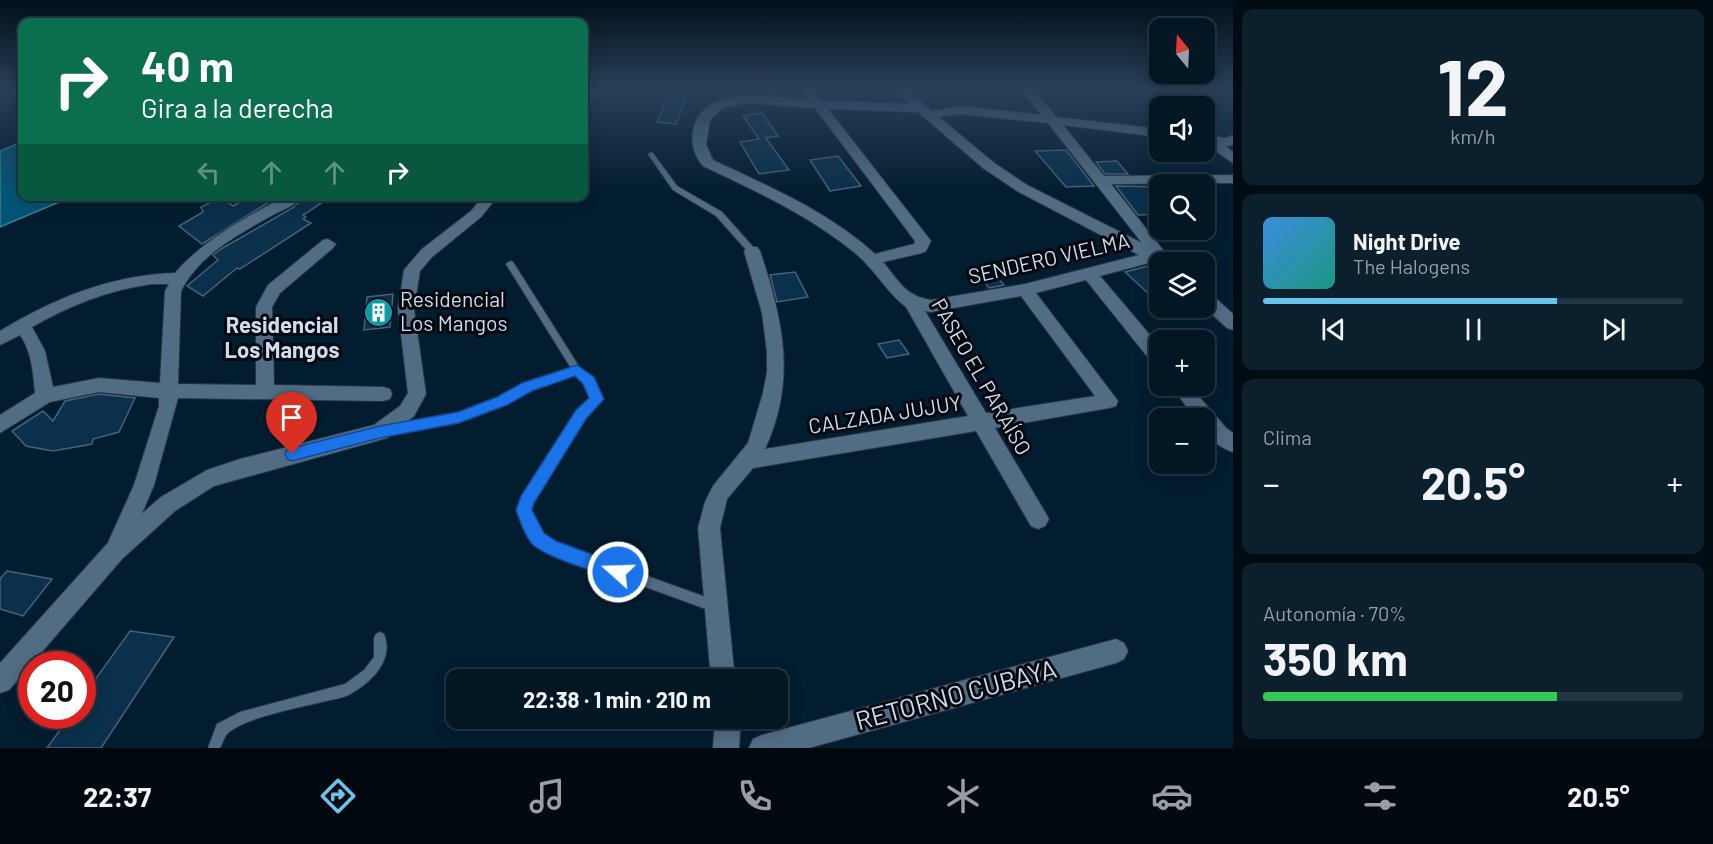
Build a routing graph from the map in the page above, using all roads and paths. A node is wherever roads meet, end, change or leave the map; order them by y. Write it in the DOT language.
graph roads {
  1 [pos="700,123"];
  2 [pos="832,123"];
  3 [pos="937,123"];
  4 [pos="1055,123"];
  5 [pos="1082,123"];
  6 [pos="1149,132"];
  7 [pos="1233,139"];
  8 [pos="1215,141"];
  9 [pos="1215,145"];
  10 [pos="651,154"];
  11 [pos="1233,159"];
  12 [pos="1233,179"];
  13 [pos="1100,180"];
  14 [pos="289,201"];
  15 [pos="487,201"];
  16 [pos="328,244"];
  17 [pos="752,251"];
  18 [pos="1149,252"];
  19 [pos="1155,252"];
  20 [pos="874,259"];
  21 [pos="1149,260"];
  22 [pos="510,264"];
  23 [pos="1089,273"];
  24 [pos="178,278"];
  25 [pos="1025,290"];
  26 [pos="912,303"];
  27 [pos="1215,307"];
  28 [pos="1233,324"];
  29 [pos="22,326"];
  30 [pos="0,339"];
  31 [pos="1149,347"];
  32 [pos="577,370"];
  33 [pos="167,391"];
  34 [pos="265,393"];
  35 [pos="383,394"];
  36 [pos="45,396"];
  37 [pos="1188,396"];
  38 [pos="981,422"];
  39 [pos="0,425"];
  40 [pos="380,432"];
  41 [pos="1233,444"];
  42 [pos="746,461"];
  43 [pos="1038,519"];
  44 [pos="114,552"];
  45 [pos="714,606"];
  46 [pos="380,638"];
  47 [pos="1116,651"];
  48 [pos="722,669"];
  49 [pos="0,681"];
  50 [pos="729,729"];
  51 [pos="214,748"];
  52 [pos="726,748"];
  53 [pos="762,748"];
  1 -- 20 [label="street, PASEO EL PARAÍSO"];
  2 -- 20 [label="street"];
  3 -- 18 [label="street"];
  4 -- 13 [label="street"];
  5 -- 6 [label="street, PASEO EL PARAÍSO"];
  7 -- 8 [label="street"];
  9 -- 11 [label="street"];
  10 -- 17 [label="lane"];
  12 -- 13 [label="street"];
  13 -- 19 [label="street"];
  14 -- 24 [label="street"];
  15 -- 40 [label="street"];
  16 -- 34 [label="street"];
  17 -- 42 [label="street"];
  20 -- 26 [label="street, PASEO EL PARAÍSO"];
  21 -- 23 [label="street, SENDERO VIELMA"];
  22 -- 32 [label="lane"];
  23 -- 25 [label="street, SENDERO VIELMA"];
  23 -- 31 [label="street"];
  24 -- 29 [label="street"];
  24 -- 33 [label="street"];
  25 -- 26 [label="street, SENDERO VIELMA"];
  25 -- 38 [label="street, CALZADA JUJUY"];
  26 -- 38 [label="street, PASEO EL PARAÍSO"];
  27 -- 28 [label="street"];
  29 -- 30 [label="street"];
  29 -- 36 [label="street"];
  32 -- 40 [label="lane"];
  32 -- 45 [label="lane"];
  33 -- 34 [label="street"];
  33 -- 36 [label="street"];
  33 -- 44 [label="street"];
  34 -- 35 [label="street"];
  36 -- 39 [label="street"];
  37 -- 41 [label="street"];
  38 -- 42 [label="street, CALZADA JUJUY"];
  38 -- 43 [label="street, PASEO EL PARAÍSO"];
  40 -- 44 [label="street"];
  42 -- 45 [label="street"];
  44 -- 49 [label="street"];
  45 -- 48 [label="street"];
  46 -- 51 [label="lane"];
  47 -- 53 [label="street, RETORNO CUBAYA"];
  50 -- 52 [label="street"];
}
